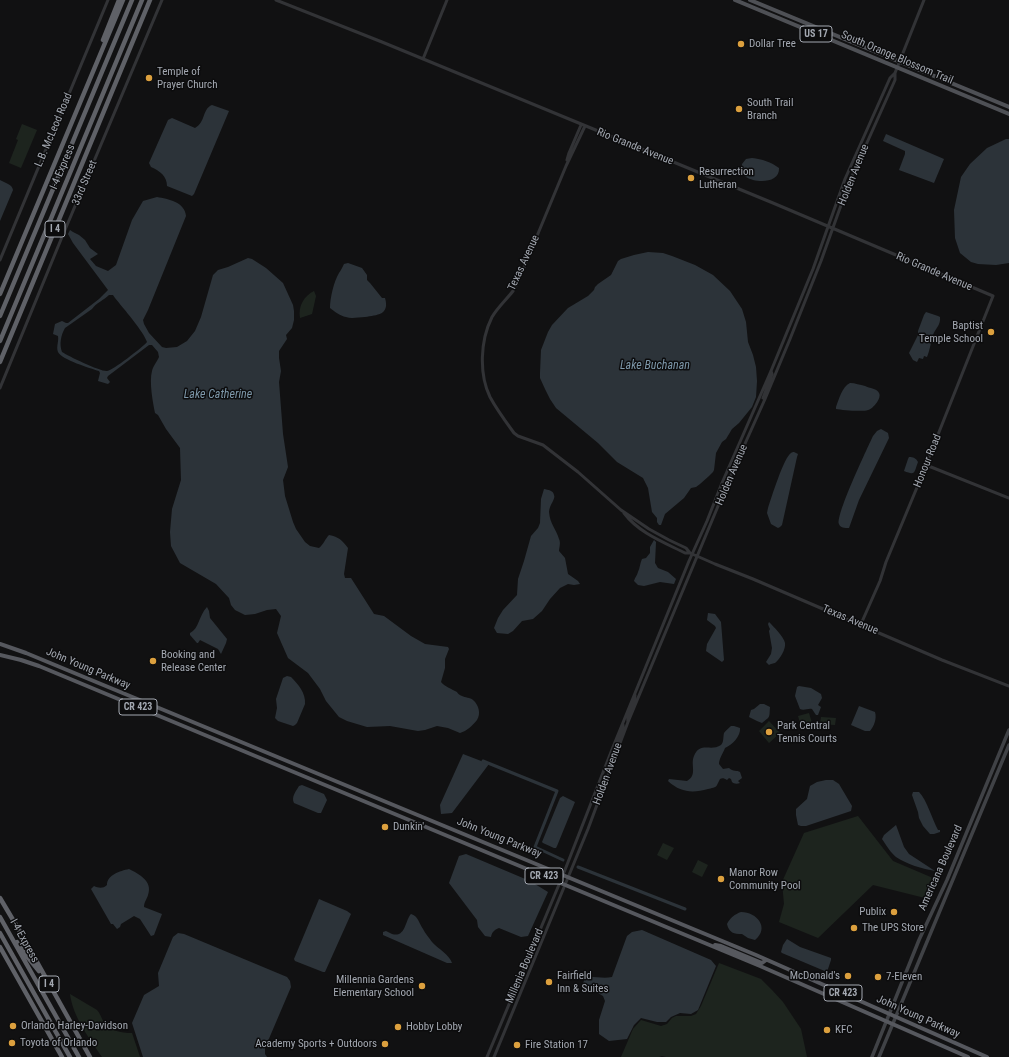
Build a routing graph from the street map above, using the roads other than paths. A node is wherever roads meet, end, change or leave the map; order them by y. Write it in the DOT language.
graph roads {
  1 [pos="108,0"];
  2 [pos="119,0"];
  3 [pos="123,0"];
  4 [pos="132,0"];
  5 [pos="142,0"];
  6 [pos="162,0"];
  7 [pos="276,0"];
  8 [pos="447,0"];
  9 [pos="735,0"];
  10 [pos="750,0"];
  11 [pos="924,0"];
  12 [pos="150,1"];
  13 [pos="423,59"];
  14 [pos="900,62"];
  15 [pos="897,68"];
  16 [pos="895,73"];
  17 [pos="86,88"];
  18 [pos="1009,107"];
  19 [pos="1009,114"];
  20 [pos="581,124"];
  21 [pos="585,126"];
  22 [pos="865,134"];
  23 [pos="858,161"];
  24 [pos="566,166"];
  25 [pos="829,226"];
  26 [pos="833,228"];
  27 [pos="0,260"];
  28 [pos="0,294"];
  29 [pos="994,296"];
  30 [pos="794,314"];
  31 [pos="0,316"];
  32 [pos="799,316"];
  33 [pos="0,341"];
  34 [pos="0,362"];
  35 [pos="772,371"];
  36 [pos="0,388"];
  37 [pos="765,399"];
  38 [pos="926,465"];
  39 [pos="1009,498"];
  40 [pos="691,554"];
  41 [pos="697,557"];
  42 [pos="861,624"];
  43 [pos="0,644"];
  44 [pos="0,655"];
  45 [pos="87,678"];
  46 [pos="72,679"];
  47 [pos="1009,686"];
  48 [pos="635,693"];
  49 [pos="154,713"];
  50 [pos="175,714"];
  51 [pos="628,722"];
  52 [pos="622,724"];
  53 [pos="1009,730"];
  54 [pos="1009,745"];
  55 [pos="616,751"];
  56 [pos="402,816"];
  57 [pos="423,817"];
  58 [pos="563,875"];
  59 [pos="569,877"];
  60 [pos="560,882"];
  61 [pos="566,885"];
  62 [pos="0,898"];
  63 [pos="933,910"];
  64 [pos="938,912"];
  65 [pos="0,917"];
  66 [pos="5,926"];
  67 [pos="0,933"];
  68 [pos="919,940"];
  69 [pos="711,945"];
  70 [pos="0,947"];
  71 [pos="922,952"];
  72 [pos="766,960"];
  73 [pos="760,966"];
  74 [pos="779,966"];
  75 [pos="47,980"];
  76 [pos="889,1014"];
  77 [pos="895,1016"];
  78 [pos="886,1021"];
  79 [pos="892,1024"];
  80 [pos="62,1057"];
  81 [pos="70,1057"];
  82 [pos="79,1057"];
  83 [pos="90,1057"];
  84 [pos="487,1057"];
  85 [pos="494,1057"];
  86 [pos="872,1057"];
  87 [pos="879,1057"];
  88 [pos="968,1057"];
  89 [pos="987,1057"];
  1 -- 27 [label="street, L.B. McLeod Road"];
  2 -- 17 [label="highway"];
  3 -- 17 [label="highway, I 4"];
  4 -- 31 [label="highway, I-4 Express"];
  5 -- 33 [label="highway, I-4 Express"];
  6 -- 36 [label="street, 33rd Street"];
  7 -- 13 [label="street, Rio Grande Avenue"];
  8 -- 13 [label="street"];
  9 -- 15 [label="main road, South Orange Blossom Trail / US 17"];
  10 -- 14 [label="main road, South Orange Blossom Trail / US 17"];
  11 -- 14 [label="street, Holden Avenue"];
  12 -- 34 [label="highway, I 4"];
  13 -- 20 [label="street, Rio Grande Avenue"];
  14 -- 15 [label="street, Holden Avenue"];
  14 -- 18 [label="main road, South Orange Blossom Trail / US 17"];
  15 -- 16 [label="street, Holden Avenue"];
  15 -- 19 [label="main road, South Orange Blossom Trail / US 17"];
  16 -- 22 [label="street, Holden Avenue"];
  16 -- 23 [label="street, Holden Avenue"];
  17 -- 28 [label="highway, I 4"];
  20 -- 21 [label="street, Rio Grande Avenue"];
  20 -- 24 [label="street, Texas Avenue"];
  21 -- 24 [label="street, Texas Avenue"];
  21 -- 25 [label="street, Rio Grande Avenue"];
  22 -- 23 [label="street"];
  22 -- 25 [label="street, Holden Avenue"];
  23 -- 26 [label="street, Holden Avenue"];
  24 -- 40 [label="street, Texas Avenue"];
  25 -- 26 [label="street, Rio Grande Avenue"];
  25 -- 30 [label="street, Holden Avenue"];
  26 -- 29 [label="street, Rio Grande Avenue"];
  26 -- 32 [label="street, Holden Avenue"];
  29 -- 38 [label="street, Honour Road"];
  30 -- 32 [label="street"];
  30 -- 35 [label="street, Holden Avenue"];
  32 -- 37 [label="street, Holden Avenue"];
  35 -- 37 [label="street"];
  35 -- 40 [label="street, Holden Avenue"];
  37 -- 41 [label="street, Holden Avenue"];
  38 -- 39 [label="street"];
  38 -- 42 [label="street, Honour Road"];
  40 -- 41 [label="street, Texas Avenue"];
  40 -- 48 [label="street, Holden Avenue"];
  41 -- 42 [label="street, Texas Avenue"];
  41 -- 51 [label="street, Holden Avenue"];
  42 -- 47 [label="street, Texas Avenue"];
  43 -- 45 [label="highway, John Young Parkway / CR 423"];
  44 -- 46 [label="highway, John Young Parkway / CR 423"];
  45 -- 46 [label="highway"];
  45 -- 50 [label="highway, John Young Parkway / CR 423"];
  46 -- 49 [label="highway, John Young Parkway / CR 423"];
  48 -- 51 [label="street"];
  48 -- 52 [label="street, Holden Avenue"];
  49 -- 50 [label="highway"];
  49 -- 56 [label="highway, John Young Parkway / CR 423"];
  50 -- 57 [label="highway, John Young Parkway / CR 423"];
  51 -- 55 [label="street, Holden Avenue"];
  52 -- 55 [label="street"];
  52 -- 58 [label="street, Holden Avenue"];
  53 -- 63 [label="main road, Americana Boulevard"];
  54 -- 64 [label="main road, Americana Boulevard"];
  55 -- 59 [label="street, Holden Avenue"];
  56 -- 57 [label="highway"];
  56 -- 60 [label="highway, John Young Parkway / CR 423"];
  57 -- 58 [label="highway, John Young Parkway / CR 423"];
  58 -- 59 [label="highway, John Young Parkway / CR 423"];
  58 -- 60 [label="street, Millenia Boulevard"];
  59 -- 61 [label="street, Millenia Boulevard"];
  59 -- 72 [label="highway, John Young Parkway / CR 423"];
  60 -- 61 [label="highway, John Young Parkway / CR 423"];
  60 -- 84 [label="street, Millenia Boulevard"];
  61 -- 69 [label="highway, John Young Parkway / CR 423"];
  61 -- 85 [label="street, Millenia Boulevard"];
  62 -- 75 [label="highway, I 4"];
  63 -- 64 [label="main road"];
  63 -- 68 [label="main road, Americana Boulevard"];
  64 -- 71 [label="main road, Americana Boulevard"];
  65 -- 66 [label="highway, I-4 Express"];
  66 -- 75 [label="highway"];
  66 -- 82 [label="highway, I-4 Express"];
  67 -- 81 [label="highway, I-4 Express"];
  68 -- 71 [label="main road"];
  68 -- 76 [label="main road, Americana Boulevard"];
  69 -- 72 [label="highway"];
  69 -- 73 [label="highway, John Young Parkway / CR 423"];
  70 -- 80 [label="highway, I 4"];
  71 -- 77 [label="main road, Americana Boulevard"];
  72 -- 74 [label="highway, John Young Parkway / CR 423"];
  73 -- 74 [label="highway"];
  73 -- 78 [label="highway, John Young Parkway / CR 423"];
  74 -- 76 [label="highway, John Young Parkway / CR 423"];
  75 -- 83 [label="highway, I 4"];
  76 -- 77 [label="highway, John Young Parkway / CR 423"];
  76 -- 78 [label="main road, Americana Boulevard"];
  77 -- 79 [label="main road, Americana Boulevard"];
  77 -- 89 [label="highway, John Young Parkway / CR 423"];
  78 -- 79 [label="highway, John Young Parkway / CR 423"];
  78 -- 86 [label="main road, Americana Boulevard"];
  79 -- 87 [label="main road, Americana Boulevard"];
  79 -- 88 [label="highway, John Young Parkway / CR 423"];
}
